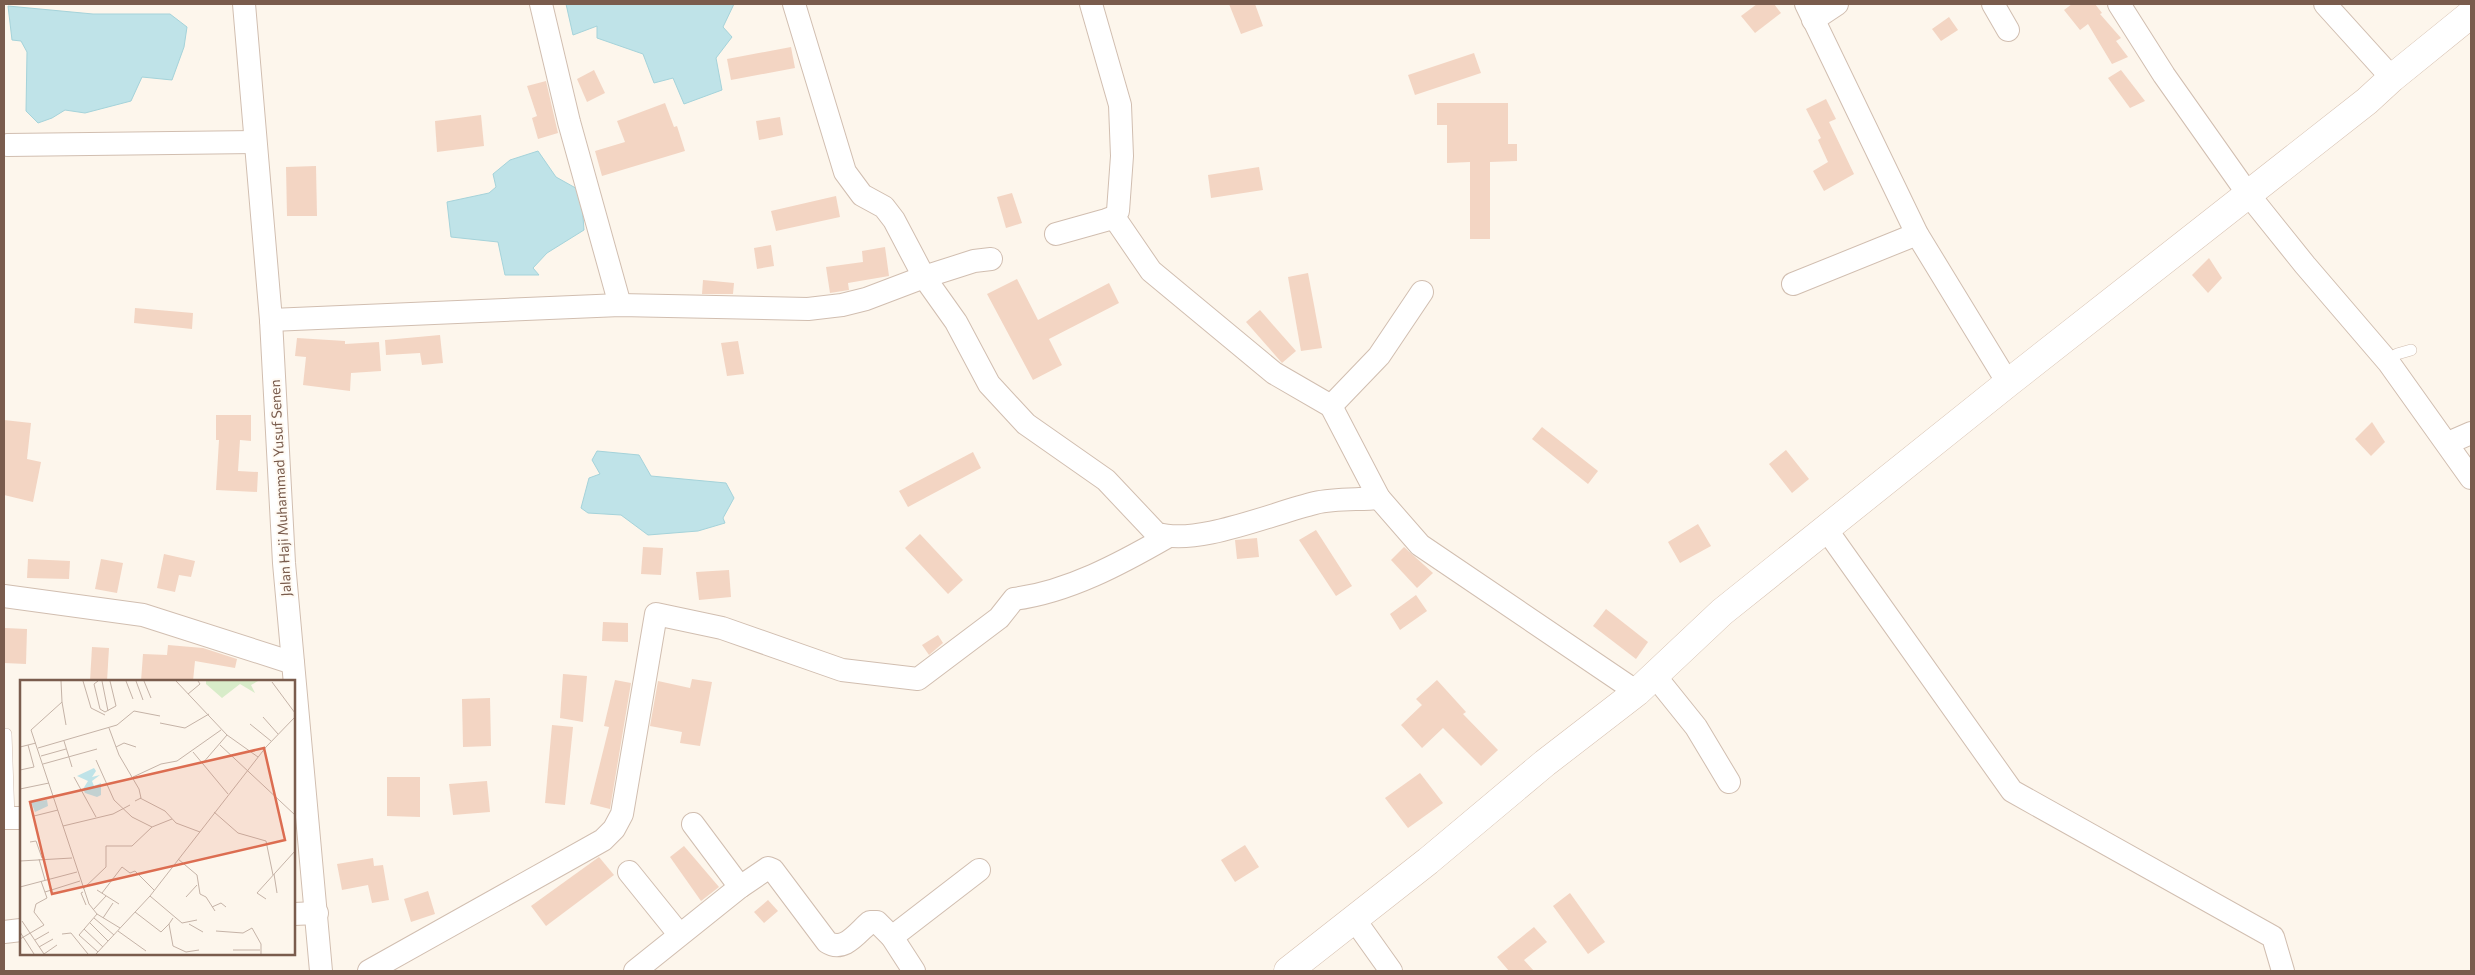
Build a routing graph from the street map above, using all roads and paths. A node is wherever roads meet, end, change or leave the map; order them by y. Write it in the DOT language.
graph roads {
  1 [pos="244,4"];
  2 [pos="541,4"];
  3 [pos="794,4"];
  4 [pos="1091,4"];
  5 [pos="1837,4"];
  6 [pos="1993,4"];
  7 [pos="2119,4"];
  8 [pos="2325,4"];
  9 [pos="1809,12"];
  10 [pos="2471,14"];
  11 [pos="2008,30"];
  12 [pos="2392,78"];
  13 [pos="255,142"];
  14 [pos="7,145"];
  15 [pos="2248,194"];
  16 [pos="1114,217"];
  17 [pos="1056,234"];
  18 [pos="1917,234"];
  19 [pos="992,259"];
  20 [pos="924,277"];
  21 [pos="1793,284"];
  22 [pos="1422,292"];
  23 [pos="620,305"];
  24 [pos="270,320"];
  25 [pos="2411,350"];
  26 [pos="2389,363"];
  27 [pos="2008,384"];
  28 [pos="1331,406"];
  29 [pos="2471,433"];
  30 [pos="2448,443"];
  31 [pos="2471,478"];
  32 [pos="1379,498"];
  33 [pos="1826,529"];
  34 [pos="1167,537"];
  35 [pos="4,596"];
  36 [pos="293,663"];
  37 [pos="294,680"];
  38 [pos="1646,684"];
  39 [pos="295,706"];
  40 [pos="6,734"];
  41 [pos="1729,782"];
  42 [pos="300,813"];
  43 [pos="11,818"];
  44 [pos="693,824"];
  45 [pos="979,870"];
  46 [pos="629,872"];
  47 [pos="740,886"];
  48 [pos="317,912"];
  49 [pos="295,914"];
  50 [pos="1354,919"];
  51 [pos="20,930"];
  52 [pos="4,932"];
  53 [pos="679,934"];
  54 [pos="892,936"];
  55 [pos="322,971"];
  56 [pos="369,971"];
  57 [pos="635,971"];
  58 [pos="914,971"];
  59 [pos="1288,971"];
  60 [pos="1391,971"];
  61 [pos="2283,971"];
  1 -- 13 [label="street, Jalan Haji Muhammad Yusuf Senen"];
  2 -- 23 [label="street"];
  3 -- 20 [label="street"];
  4 -- 16 [label="street"];
  5 -- 9 [label="street"];
  6 -- 11 [label="street"];
  7 -- 15 [label="street"];
  8 -- 12 [label="street"];
  9 -- 18 [label="street"];
  10 -- 12 [label="street"];
  12 -- 15 [label="street"];
  13 -- 14 [label="street"];
  13 -- 24 [label="street, Jalan Haji Muhammad Yusuf Senen"];
  15 -- 26 [label="street"];
  15 -- 27 [label="street"];
  16 -- 17 [label="street"];
  16 -- 28 [label="street"];
  18 -- 21 [label="street"];
  18 -- 27 [label="street"];
  19 -- 20 [label="street"];
  20 -- 23 [label="street"];
  20 -- 34 [label="street"];
  22 -- 28 [label="street"];
  23 -- 24 [label="street"];
  24 -- 36 [label="street, Jalan Haji Muhammad Yusuf Senen"];
  25 -- 26 [label="lane"];
  26 -- 30 [label="street"];
  27 -- 33 [label="street"];
  28 -- 32 [label="street"];
  29 -- 30 [label="street"];
  30 -- 31 [label="street"];
  32 -- 34 [label="street"];
  32 -- 38 [label="street"];
  33 -- 38 [label="street"];
  33 -- 61 [label="street"];
  34 -- 56 [label="street"];
  35 -- 36 [label="street"];
  36 -- 37 [label="street, Jalan Haji Muhammad Yusuf Senen"];
  38 -- 41 [label="street"];
  38 -- 50 [label="street"];
  39 -- 42 [label="street, Jalan Haji Muhammad Yusuf Senen"];
  40 -- 43 [label="lane"];
  42 -- 48 [label="street, Jalan Haji Muhammad Yusuf Senen"];
  44 -- 47 [label="street"];
  45 -- 54 [label="street"];
  46 -- 53 [label="street"];
  47 -- 53 [label="street"];
  47 -- 54 [label="street"];
  48 -- 49 [label="street"];
  48 -- 55 [label="street, Jalan Haji Muhammad Yusuf Senen"];
  50 -- 59 [label="street"];
  50 -- 60 [label="street"];
  51 -- 52 [label="street"];
  53 -- 57 [label="street"];
  54 -- 58 [label="street"];
}
